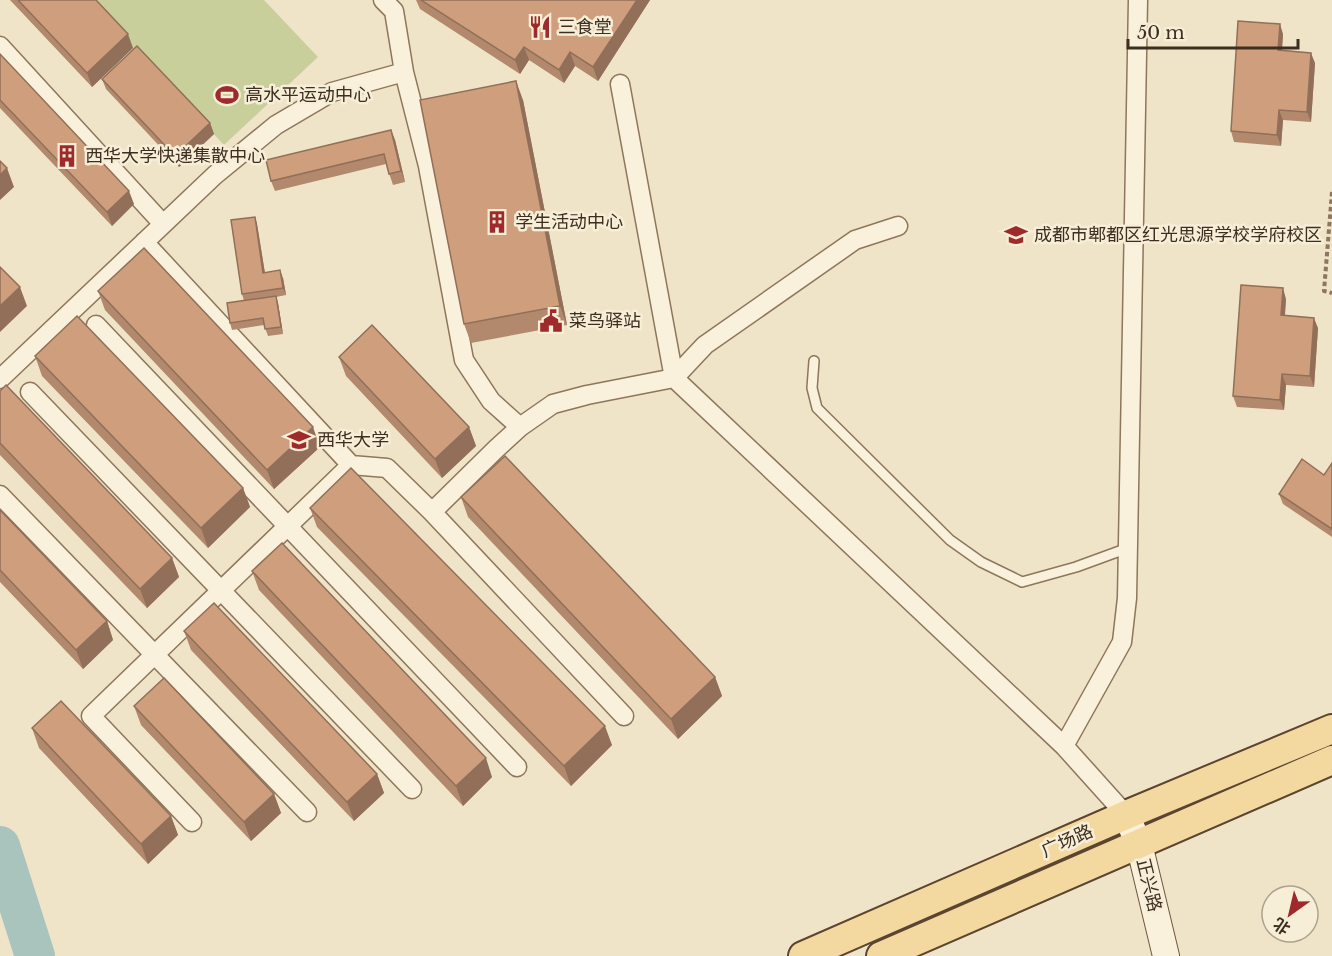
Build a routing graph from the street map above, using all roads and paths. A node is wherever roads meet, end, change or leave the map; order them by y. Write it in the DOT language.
graph roads {
  1 [pos="1129,0"];
  2 [pos="1138,0"];
  3 [pos="392,4"];
  4 [pos="0,46"];
  5 [pos="404,72"];
  6 [pos="620,84"];
  7 [pos="1332,192"];
  8 [pos="163,224"];
  9 [pos="898,226"];
  10 [pos="144,242"];
  11 [pos="1332,293"];
  12 [pos="96,325"];
  13 [pos="814,361"];
  14 [pos="2,375"];
  15 [pos="675,378"];
  16 [pos="30,392"];
  17 [pos="520,427"];
  18 [pos="351,465"];
  19 [pos="0,495"];
  20 [pos="432,512"];
  21 [pos="288,526"];
  22 [pos="1128,548"];
  23 [pos="221,591"];
  24 [pos="154,655"];
  25 [pos="624,716"];
  26 [pos="1332,729"];
  27 [pos="1064,746"];
  28 [pos="1332,760"];
  29 [pos="517,767"];
  30 [pos="412,789"];
  31 [pos="307,812"];
  32 [pos="1126,815"];
  33 [pos="192,822"];
  34 [pos="1139,844"];
  35 [pos="803,956"];
  36 [pos="881,956"];
  37 [pos="1166,956"];
  1 -- 2 [label="street"];
  2 -- 22 [label="street"];
  3 -- 5 [label="street"];
  4 -- 8 [label="street"];
  5 -- 8 [label="street"];
  5 -- 17 [label="street"];
  6 -- 15 [label="street"];
  7 -- 11 [label="path"];
  8 -- 10 [label="street"];
  9 -- 15 [label="street"];
  10 -- 14 [label="street"];
  10 -- 18 [label="street"];
  12 -- 21 [label="street"];
  13 -- 22 [label="lane"];
  15 -- 17 [label="street"];
  15 -- 27 [label="street"];
  16 -- 23 [label="street"];
  17 -- 20 [label="street"];
  18 -- 20 [label="street"];
  18 -- 21 [label="street"];
  19 -- 24 [label="street"];
  20 -- 25 [label="street"];
  21 -- 23 [label="street"];
  21 -- 29 [label="street"];
  22 -- 27 [label="street"];
  23 -- 24 [label="street"];
  23 -- 30 [label="street"];
  24 -- 31 [label="street"];
  24 -- 33 [label="street"];
  26 -- 32 [label="main road, 广场路"];
  27 -- 32 [label="street"];
  28 -- 34 [label="main road, 广场路"];
  32 -- 34 [label="street, 正兴路"];
  32 -- 35 [label="main road, 广场路"];
  34 -- 36 [label="main road, 广场路"];
  34 -- 37 [label="street, 正兴路"];
}
